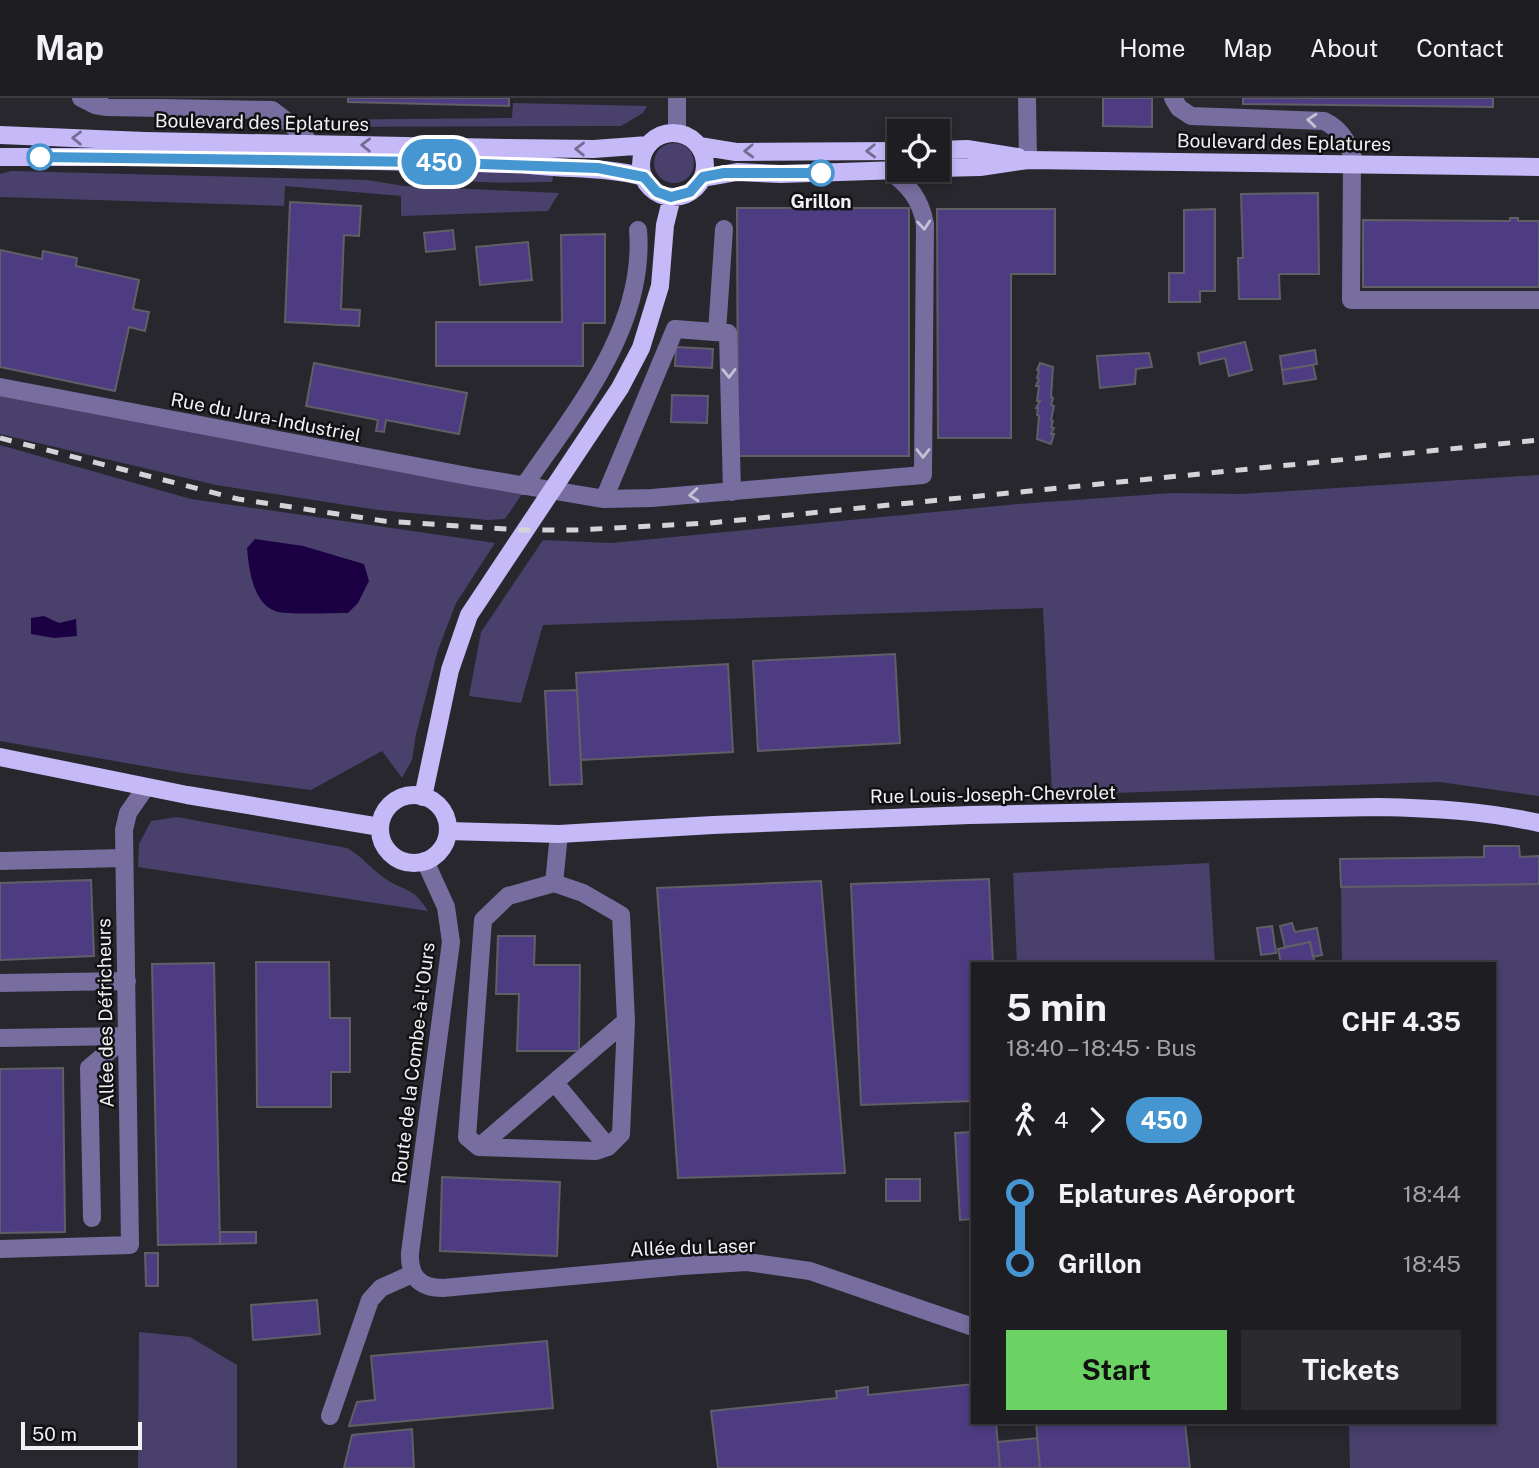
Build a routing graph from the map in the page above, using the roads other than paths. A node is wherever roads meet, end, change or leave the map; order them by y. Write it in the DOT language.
graph roads {
  1 [pos="81,98"];
  2 [pos="677,98"];
  3 [pos="1027,98"];
  4 [pos="1174,98"];
  5 [pos="278,104"];
  6 [pos="677,133"];
  7 [pos="0,135"];
  8 [pos="310,144"];
  9 [pos="649,145"];
  10 [pos="699,146"];
  11 [pos="950,150"];
  12 [pos="887,151"];
  13 [pos="0,157"];
  14 [pos="1028,160"];
  15 [pos="1354,164"];
  16 [pos="1539,167"];
  17 [pos="950,168"];
  18 [pos="887,170"];
  19 [pos="644,177"];
  20 [pos="703,177"];
  21 [pos="904,182"];
  22 [pos="671,197"];
  23 [pos="724,229"];
  24 [pos="638,230"];
  25 [pos="1539,300"];
  26 [pos="717,332"];
  27 [pos="0,387"];
  28 [pos="524,486"];
  29 [pos="732,492"];
  30 [pos="604,499"];
  31 [pos="0,757"];
  32 [pos="146,787"];
  33 [pos="423,797"];
  34 [pos="1539,823"];
  35 [pos="380,827"];
  36 [pos="448,831"];
  37 [pos="559,834"];
  38 [pos="123,858"];
  39 [pos="0,861"];
  40 [pos="425,861"];
  41 [pos="554,883"];
  42 [pos="127,981"];
  43 [pos="0,983"];
  44 [pos="626,1021"];
  45 [pos="127,1036"];
  46 [pos="0,1038"];
  47 [pos="555,1083"];
  48 [pos="479,1147"];
  49 [pos="608,1147"];
  50 [pos="92,1218"];
  51 [pos="0,1249"];
  52 [pos="412,1274"];
  53 [pos="971,1326"];
  54 [pos="330,1416"];
  1 -- 5 [label="street"];
  2 -- 6 [label="street"];
  3 -- 14 [label="street"];
  15 -- 4 [label="street, one-way"];
  5 -- 8 [label="street"];
  6 -- 9 [label="main road"];
  6 -- 10 [label="main road"];
  8 -- 7 [label="main road, Boulevard des Eplatures, one-way"];
  9 -- 8 [label="main road, Boulevard des Eplatures, one-way"];
  9 -- 19 [label="main road"];
  12 -- 10 [label="main road, one-way"];
  10 -- 20 [label="main road"];
  11 -- 14 [label="main road, Boulevard des Eplatures"];
  13 -- 19 [label="main road, Boulevard des Eplatures"];
  14 -- 15 [label="main road, Boulevard des Eplatures"];
  14 -- 17 [label="main road, Boulevard des Eplatures"];
  15 -- 16 [label="main road, Boulevard des Eplatures"];
  15 -- 25 [label="street"];
  18 -- 20 [label="main road"];
  19 -- 22 [label="main road"];
  20 -- 22 [label="main road"];
  21 -- 29 [label="street, Rue du Jura-Industriel, one-way"];
  22 -- 33 [label="main road"];
  23 -- 26 [label="street"];
  24 -- 28 [label="street"];
  26 -- 29 [label="street, one-way"];
  26 -- 30 [label="street"];
  27 -- 28 [label="street, Rue du Jura-Industriel"];
  28 -- 30 [label="street, Rue du Jura-Industriel"];
  29 -- 30 [label="street, Rue du Jura-Industriel, one-way"];
  31 -- 32 [label="main road"];
  32 -- 35 [label="main road"];
  32 -- 38 [label="street, Allée des Défricheurs"];
  33 -- 35 [label="main road"];
  33 -- 36 [label="main road"];
  34 -- 37 [label="main road, Rue Louis-Joseph-Chevrolet"];
  35 -- 40 [label="main road"];
  36 -- 37 [label="main road, Rue Louis-Joseph-Chevrolet"];
  36 -- 40 [label="main road"];
  37 -- 41 [label="street"];
  38 -- 39 [label="street"];
  38 -- 42 [label="street, Allée des Défricheurs"];
  40 -- 52 [label="street, Route de la Combe-à-l'Ours"];
  41 -- 44 [label="street"];
  41 -- 48 [label="street"];
  42 -- 43 [label="street"];
  42 -- 45 [label="street, Allée des Défricheurs"];
  44 -- 47 [label="street"];
  44 -- 49 [label="street"];
  45 -- 46 [label="street"];
  45 -- 50 [label="street"];
  45 -- 51 [label="street, Allée des Défricheurs"];
  47 -- 48 [label="street"];
  47 -- 49 [label="street"];
  48 -- 49 [label="street"];
  52 -- 53 [label="street, Allée du Laser"];
  52 -- 54 [label="street"];
}
